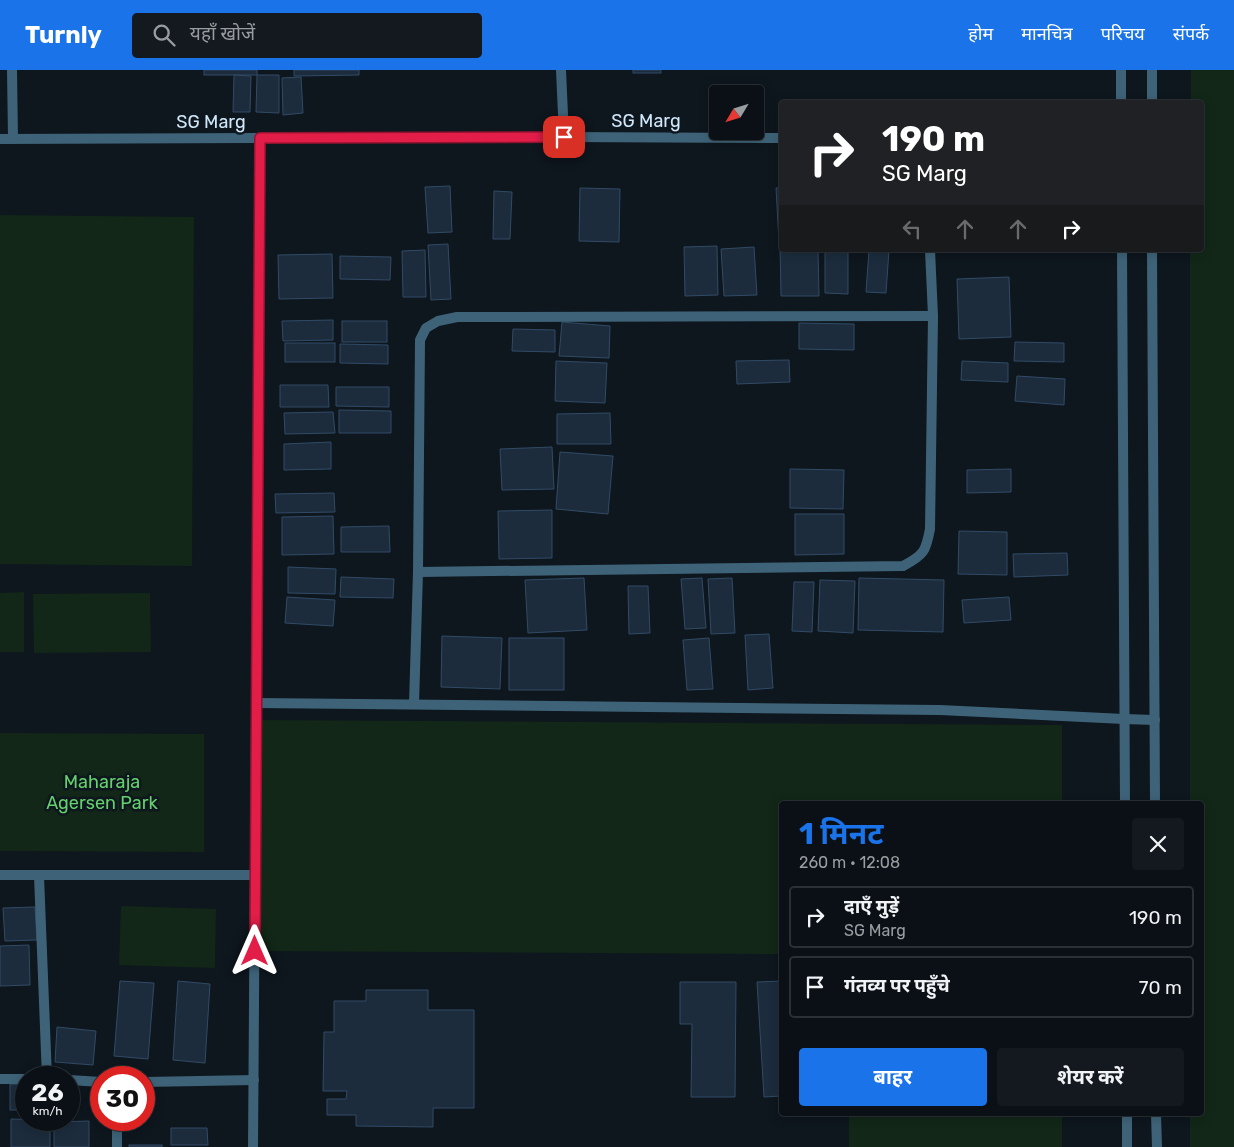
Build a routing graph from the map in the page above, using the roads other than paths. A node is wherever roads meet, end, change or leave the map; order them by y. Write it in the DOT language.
graph roads {
  1 [pos="12,70"];
  2 [pos="561,70"];
  3 [pos="1121,70"];
  4 [pos="1152,70"];
  5 [pos="1121,100"];
  6 [pos="1152,100"];
  7 [pos="564,137"];
  8 [pos="260,138"];
  9 [pos="779,138"];
  10 [pos="0,139"];
  11 [pos="13,139"];
  12 [pos="930,252"];
  13 [pos="1122,252"];
  14 [pos="1152,252"];
  15 [pos="933,316"];
  16 [pos="418,572"];
  17 [pos="256,703"];
  18 [pos="414,704"];
  19 [pos="1124,720"];
  20 [pos="1154,720"];
  21 [pos="1125,801"];
  22 [pos="1155,801"];
  23 [pos="0,875"];
  24 [pos="39,876"];
  25 [pos="255,876"];
  26 [pos="47,1066"];
  27 [pos="15,1079"];
  28 [pos="0,1080"];
  29 [pos="254,1080"];
  30 [pos="155,1082"];
  31 [pos="1126,1116"];
  32 [pos="1156,1116"];
  33 [pos="117,1131"];
  34 [pos="117,1147"];
  35 [pos="253,1147"];
  36 [pos="1127,1147"];
  37 [pos="1156,1147"];
  1 -- 11 [label="street"];
  2 -- 7 [label="street"];
  3 -- 5 [label="street"];
  4 -- 6 [label="street"];
  7 -- 8 [label="street, SG Marg"];
  7 -- 9 [label="street, SG Marg"];
  8 -- 11 [label="street, SG Marg"];
  8 -- 17 [label="street"];
  10 -- 11 [label="street, SG Marg"];
  12 -- 15 [label="street"];
  13 -- 19 [label="street"];
  14 -- 20 [label="street"];
  15 -- 16 [label="street"];
  15 -- 16 [label="street"];
  16 -- 18 [label="street"];
  17 -- 18 [label="street"];
  17 -- 25 [label="street"];
  18 -- 19 [label="street"];
  19 -- 20 [label="street"];
  19 -- 21 [label="street"];
  20 -- 22 [label="street"];
  23 -- 24 [label="street"];
  24 -- 25 [label="street"];
  24 -- 26 [label="street"];
  25 -- 29 [label="street"];
  27 -- 28 [label="street"];
  29 -- 30 [label="street"];
  29 -- 35 [label="street"];
  31 -- 36 [label="street"];
  32 -- 37 [label="street"];
  33 -- 34 [label="street"];
}
